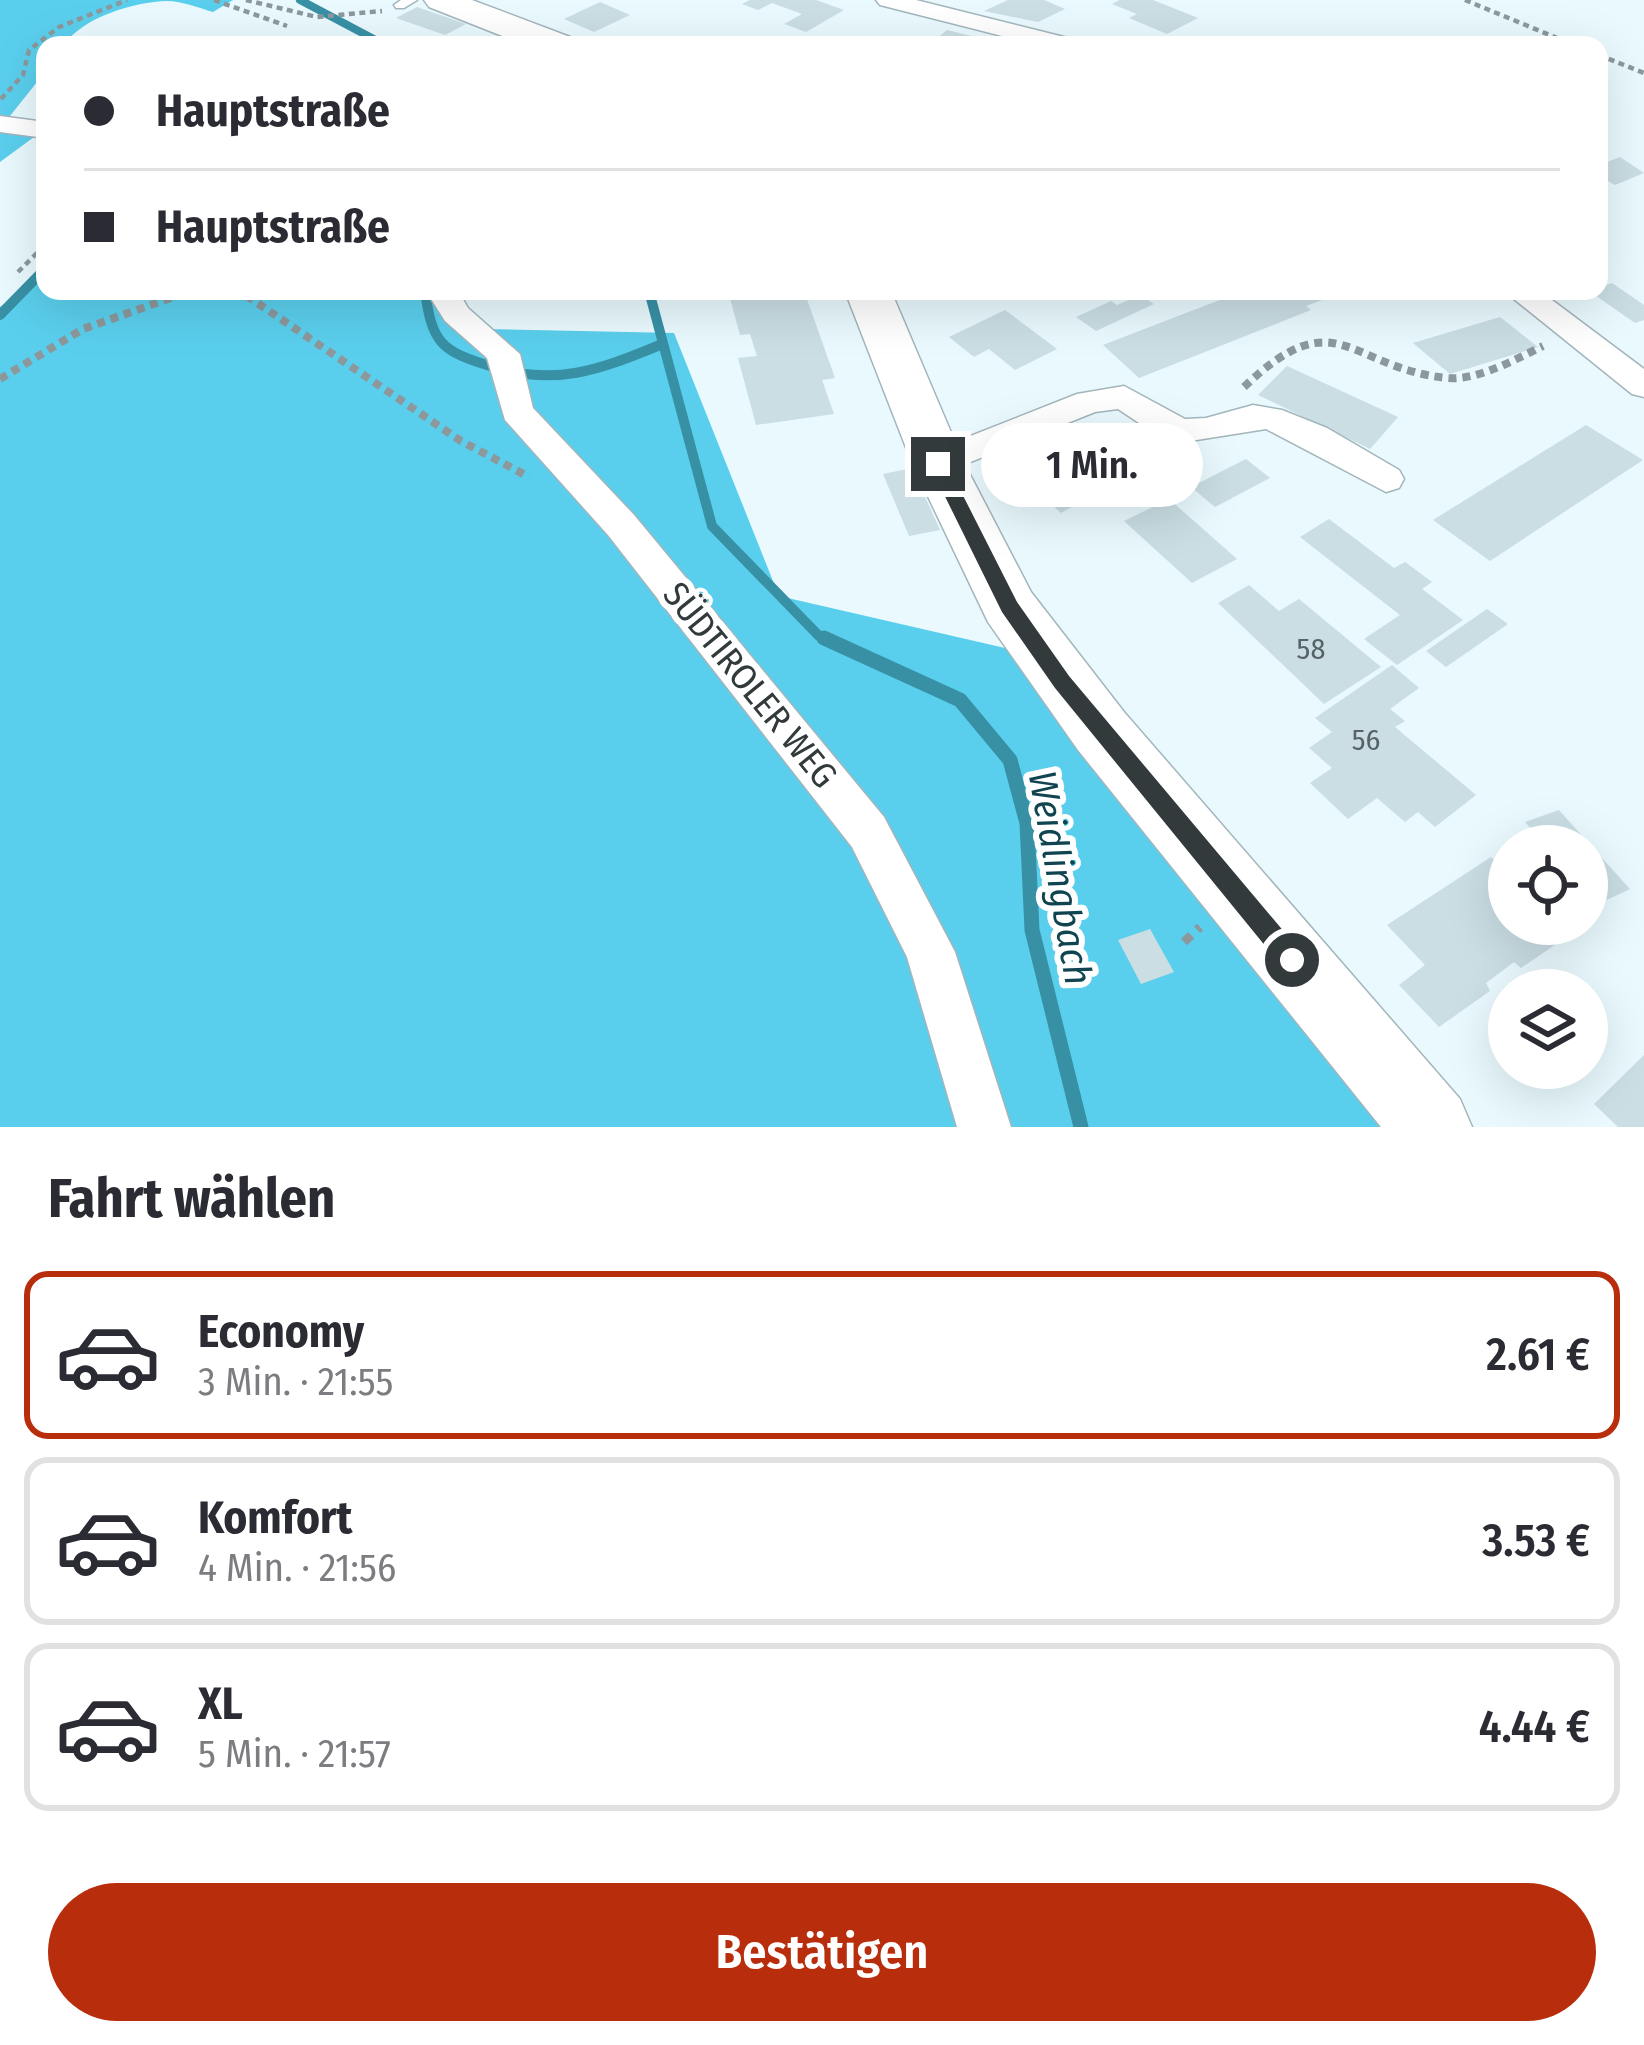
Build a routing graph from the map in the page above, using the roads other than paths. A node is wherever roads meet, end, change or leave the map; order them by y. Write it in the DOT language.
graph roads {
  1 [pos="441,0"];
  2 [pos="888,0"];
  3 [pos="534,36"];
  4 [pos="1025,36"];
  5 [pos="0,124"];
  6 [pos="36,129"];
  7 [pos="447,300"];
  8 [pos="872,300"];
  9 [pos="1532,300"];
  10 [pos="1644,386"];
  11 [pos="938,464"];
  12 [pos="1385,479"];
  13 [pos="984,1127"];
  14 [pos="1432,1127"];
  1 -- 3 [label="main road"];
  2 -- 4 [label="street"];
  5 -- 6 [label="street"];
  7 -- 13 [label="street, SÜDTIROLER WEG"];
  8 -- 11 [label="main road"];
  9 -- 10 [label="street"];
  11 -- 12 [label="street"];
  11 -- 14 [label="main road"];
}
